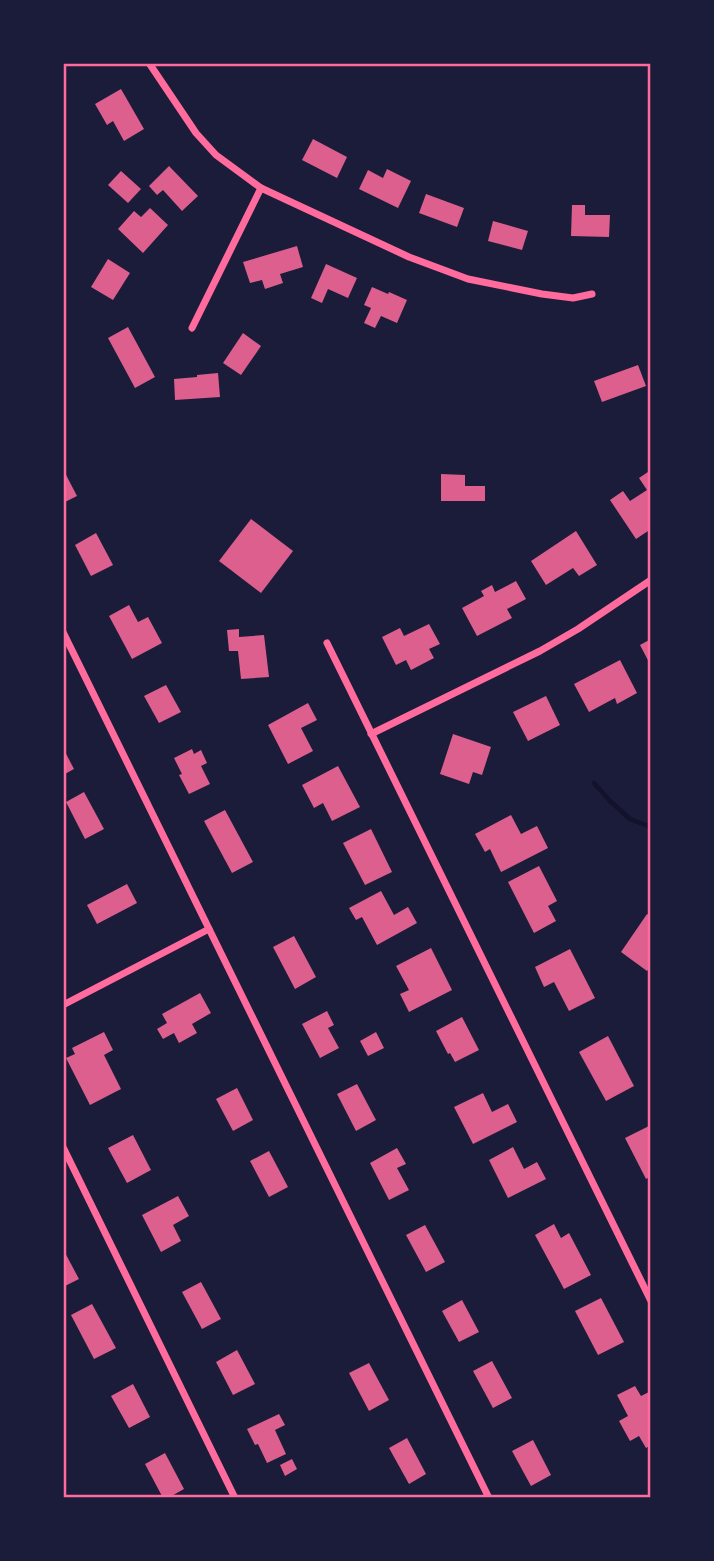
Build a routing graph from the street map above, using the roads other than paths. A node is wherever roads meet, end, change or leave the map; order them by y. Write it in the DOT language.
graph roads {
  1 [pos="149,63"];
  2 [pos="261,188"];
  3 [pos="593,294"];
  4 [pos="192,328"];
  5 [pos="651,580"];
  6 [pos="63,632"];
  7 [pos="327,643"];
  8 [pos="371,734"];
  9 [pos="209,929"];
  10 [pos="63,1005"];
  11 [pos="63,1147"];
  12 [pos="651,1301"];
  13 [pos="235,1498"];
  14 [pos="489,1498"];
  1 -- 2 [label="street"];
  2 -- 3 [label="street"];
  2 -- 4 [label="street"];
  5 -- 8 [label="street"];
  6 -- 9 [label="street"];
  7 -- 8 [label="street"];
  8 -- 12 [label="street"];
  9 -- 10 [label="street"];
  9 -- 14 [label="street"];
  11 -- 13 [label="street"];
}
